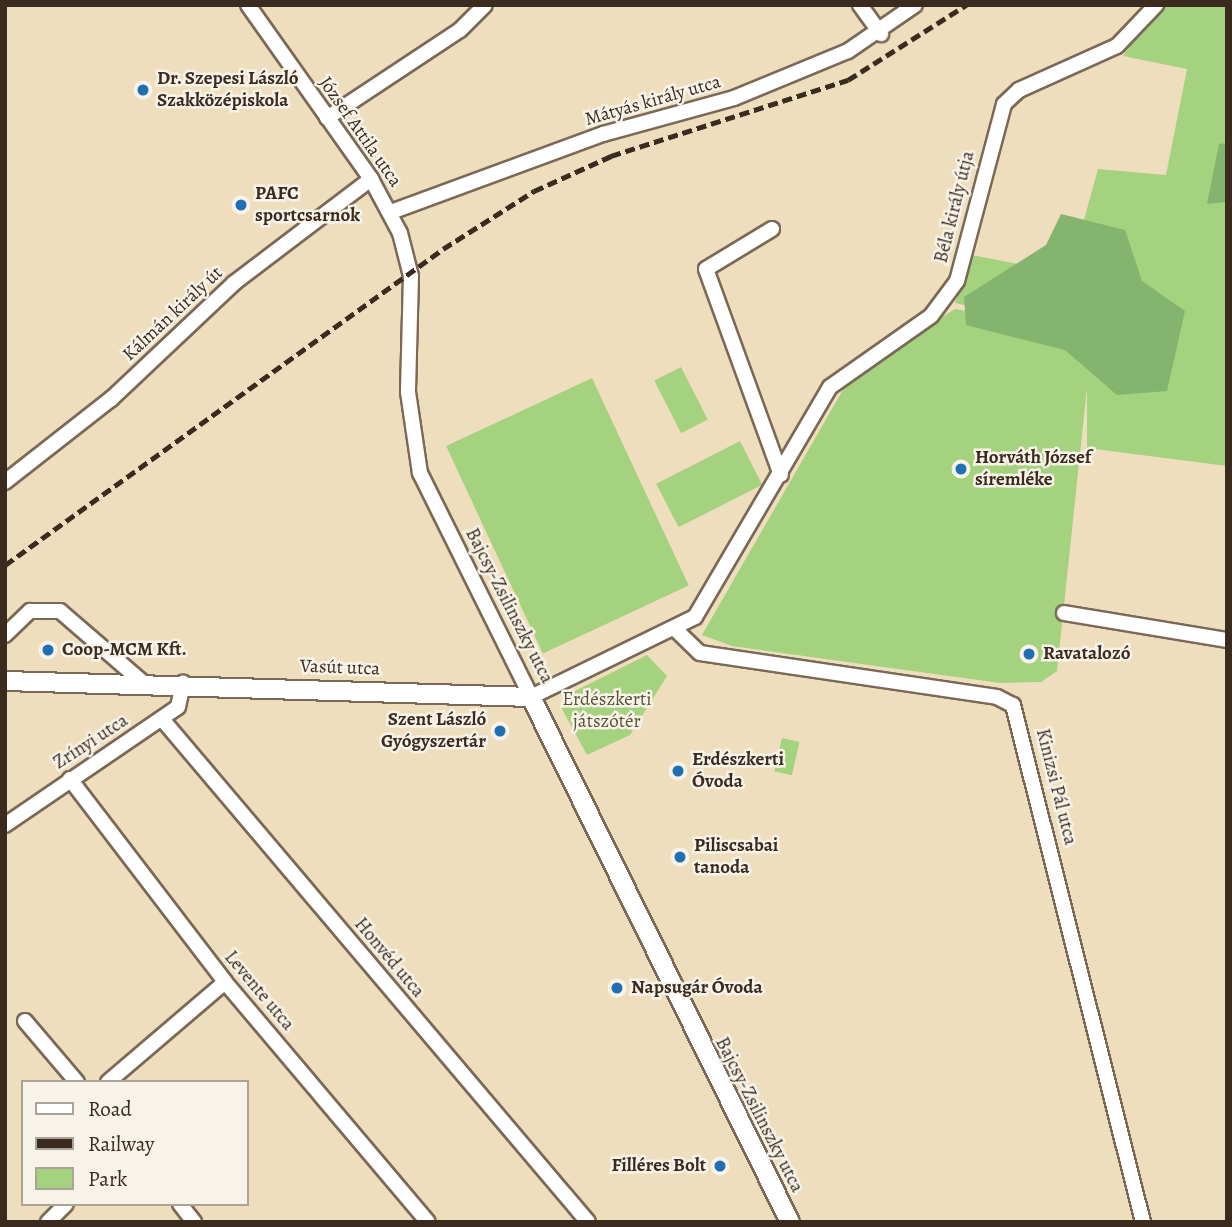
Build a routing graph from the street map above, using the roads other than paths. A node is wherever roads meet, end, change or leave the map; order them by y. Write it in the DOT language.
graph roads {
  1 [pos="248,5"];
  2 [pos="485,5"];
  3 [pos="860,5"];
  4 [pos="915,5"];
  5 [pos="1156,5"];
  6 [pos="880,34"];
  7 [pos="327,118"];
  8 [pos="371,179"];
  9 [pos="391,212"];
  10 [pos="772,229"];
  11 [pos="780,475"];
  12 [pos="5,482"];
  13 [pos="1064,613"];
  14 [pos="676,630"];
  15 [pos="5,635"];
  16 [pos="1227,640"];
  17 [pos="5,681"];
  18 [pos="183,683"];
  19 [pos="148,686"];
  20 [pos="531,697"];
  21 [pos="162,719"];
  22 [pos="69,779"];
  23 [pos="5,825"];
  24 [pos="225,982"];
  25 [pos="25,1021"];
  26 [pos="75,1080"];
  27 [pos="110,1080"];
  28 [pos="64,1206"];
  29 [pos="182,1206"];
  30 [pos="48,1222"];
  31 [pos="194,1222"];
  32 [pos="428,1222"];
  33 [pos="588,1222"];
  34 [pos="790,1222"];
  35 [pos="1143,1222"];
  1 -- 7 [label="street, József Attila utca"];
  2 -- 7 [label="street"];
  3 -- 6 [label="street"];
  4 -- 6 [label="street, Mátyás király utca"];
  5 -- 11 [label="street, Béla király útja"];
  6 -- 9 [label="street, Mátyás király utca"];
  7 -- 8 [label="street, József Attila utca"];
  8 -- 9 [label="street, József Attila utca"];
  8 -- 12 [label="street, Kálmán király út"];
  9 -- 20 [label="street, Bajcsy-Zsilinszky utca"];
  10 -- 11 [label="street"];
  11 -- 14 [label="street, Béla király útja"];
  13 -- 16 [label="street"];
  14 -- 20 [label="street, Béla király útja"];
  14 -- 35 [label="street, Kinizsi Pál utca"];
  15 -- 19 [label="street"];
  17 -- 19 [label="street, Vasút utca"];
  18 -- 19 [label="street, Vasút utca"];
  18 -- 20 [label="street, Vasút utca"];
  18 -- 21 [label="street, Zrínyi utca"];
  20 -- 34 [label="street, Bajcsy-Zsilinszky utca"];
  21 -- 22 [label="street, Zrínyi utca"];
  21 -- 33 [label="street, Honvéd utca"];
  22 -- 23 [label="street, Zrínyi utca"];
  22 -- 24 [label="street, Levente utca"];
  24 -- 27 [label="street"];
  24 -- 32 [label="street, Levente utca"];
  25 -- 26 [label="street"];
  28 -- 30 [label="street"];
  29 -- 31 [label="street"];
}
